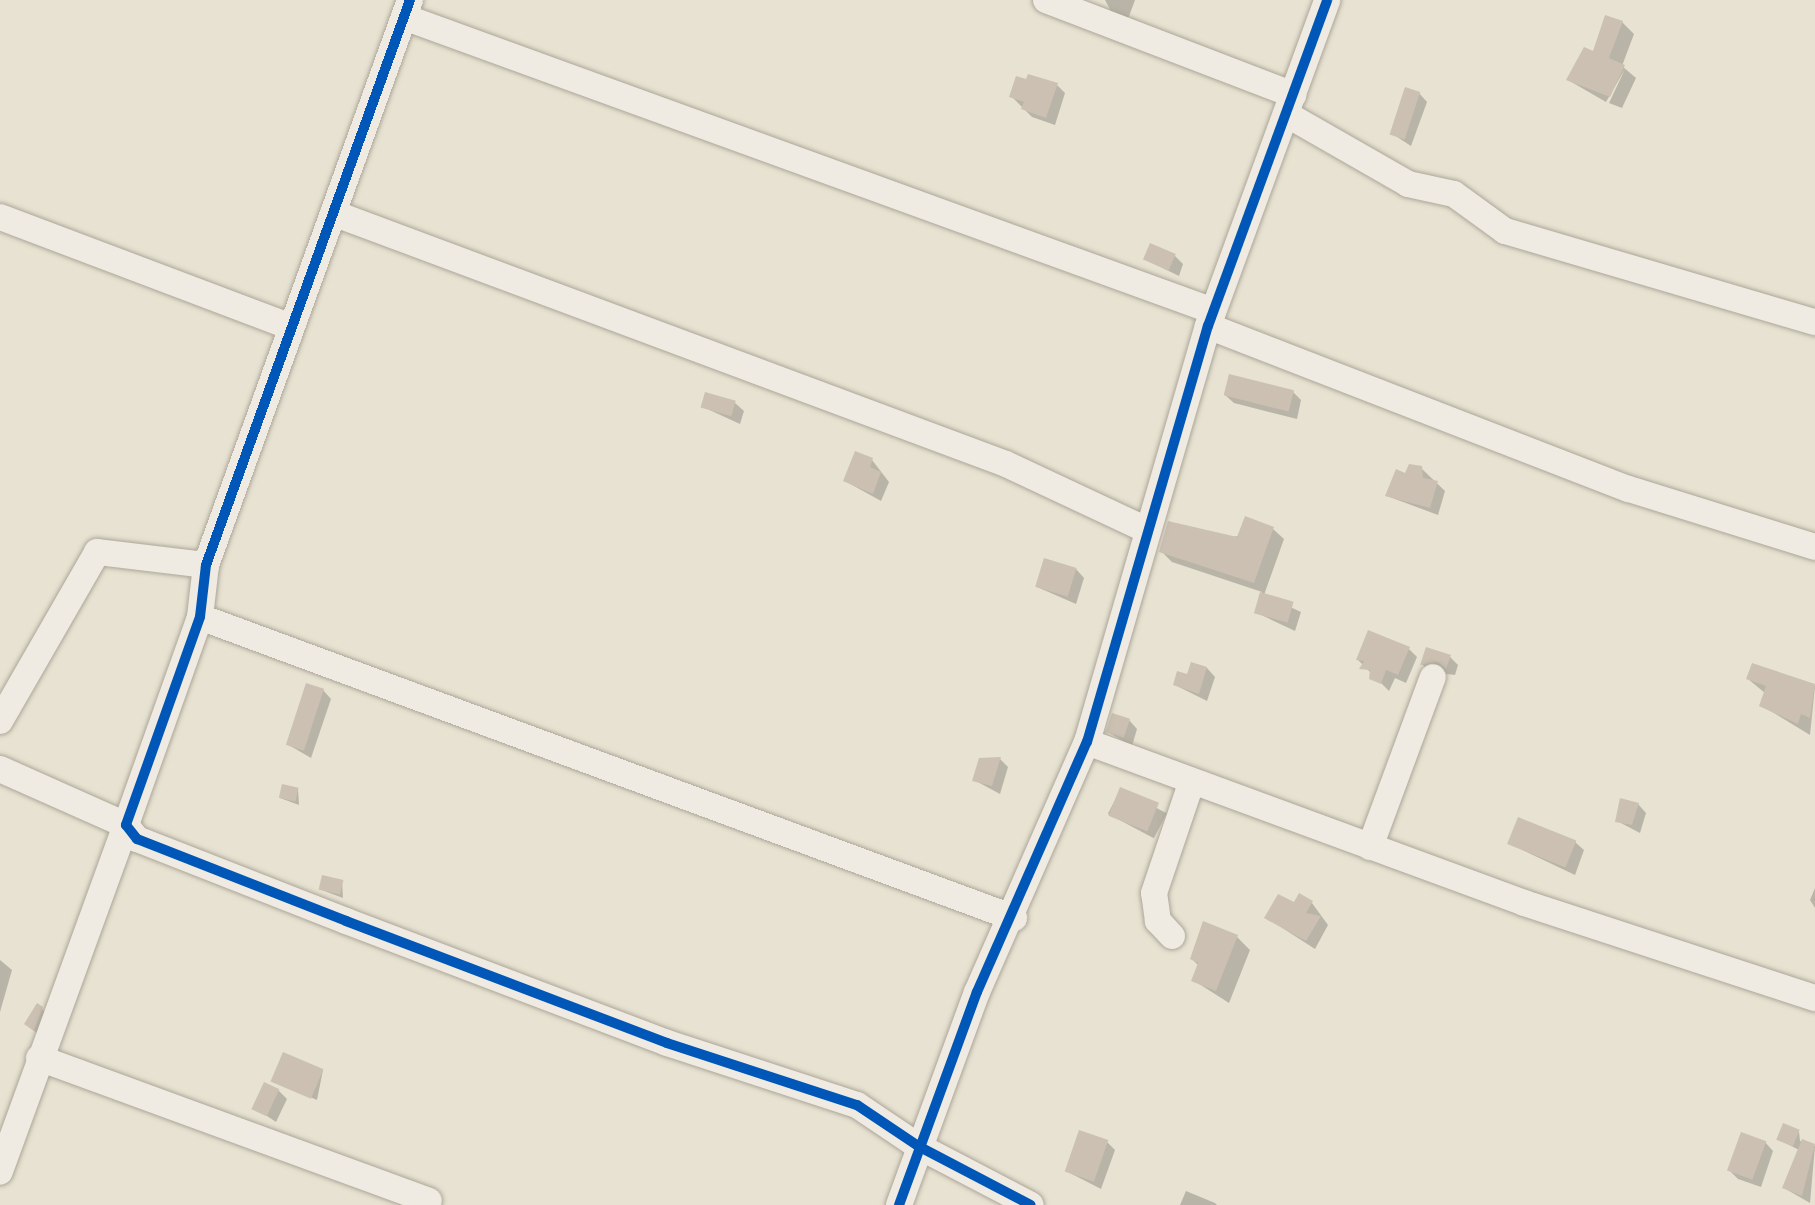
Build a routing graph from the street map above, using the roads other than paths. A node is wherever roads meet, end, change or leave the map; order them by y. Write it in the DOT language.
graph roads {
  1 [pos="1046,0"];
  2 [pos="1327,0"];
  3 [pos="407,8"];
  4 [pos="1289,104"];
  5 [pos="333,214"];
  6 [pos="0,217"];
  7 [pos="1211,319"];
  8 [pos="1815,322"];
  9 [pos="291,327"];
  10 [pos="1147,530"];
  11 [pos="1815,547"];
  12 [pos="206,565"];
  13 [pos="200,617"];
  14 [pos="1433,677"];
  15 [pos="0,721"];
  16 [pos="1087,741"];
  17 [pos="0,769"];
  18 [pos="1192,781"];
  19 [pos="126,825"];
  20 [pos="1370,847"];
  21 [pos="1014,918"];
  22 [pos="1172,936"];
  23 [pos="1815,998"];
  24 [pos="39,1058"];
  25 [pos="918,1146"];
  26 [pos="0,1172"];
  27 [pos="429,1201"];
  28 [pos="899,1205"];
  29 [pos="1031,1205"];
  1 -- 4 [label="street"];
  2 -- 4 [label="street"];
  3 -- 5 [label="street"];
  3 -- 7 [label="street"];
  4 -- 7 [label="street"];
  4 -- 8 [label="street"];
  5 -- 9 [label="street"];
  5 -- 10 [label="street"];
  6 -- 9 [label="street"];
  7 -- 10 [label="street"];
  7 -- 11 [label="street"];
  9 -- 12 [label="street"];
  10 -- 16 [label="street"];
  12 -- 13 [label="street"];
  12 -- 15 [label="street"];
  13 -- 19 [label="street"];
  13 -- 21 [label="street"];
  14 -- 20 [label="street"];
  16 -- 18 [label="street"];
  16 -- 21 [label="street"];
  17 -- 19 [label="street"];
  18 -- 20 [label="street"];
  18 -- 22 [label="street"];
  19 -- 24 [label="street"];
  19 -- 25 [label="street"];
  20 -- 23 [label="street"];
  21 -- 25 [label="street"];
  24 -- 26 [label="street"];
  24 -- 27 [label="street"];
  25 -- 28 [label="street"];
  25 -- 29 [label="street"];
}
